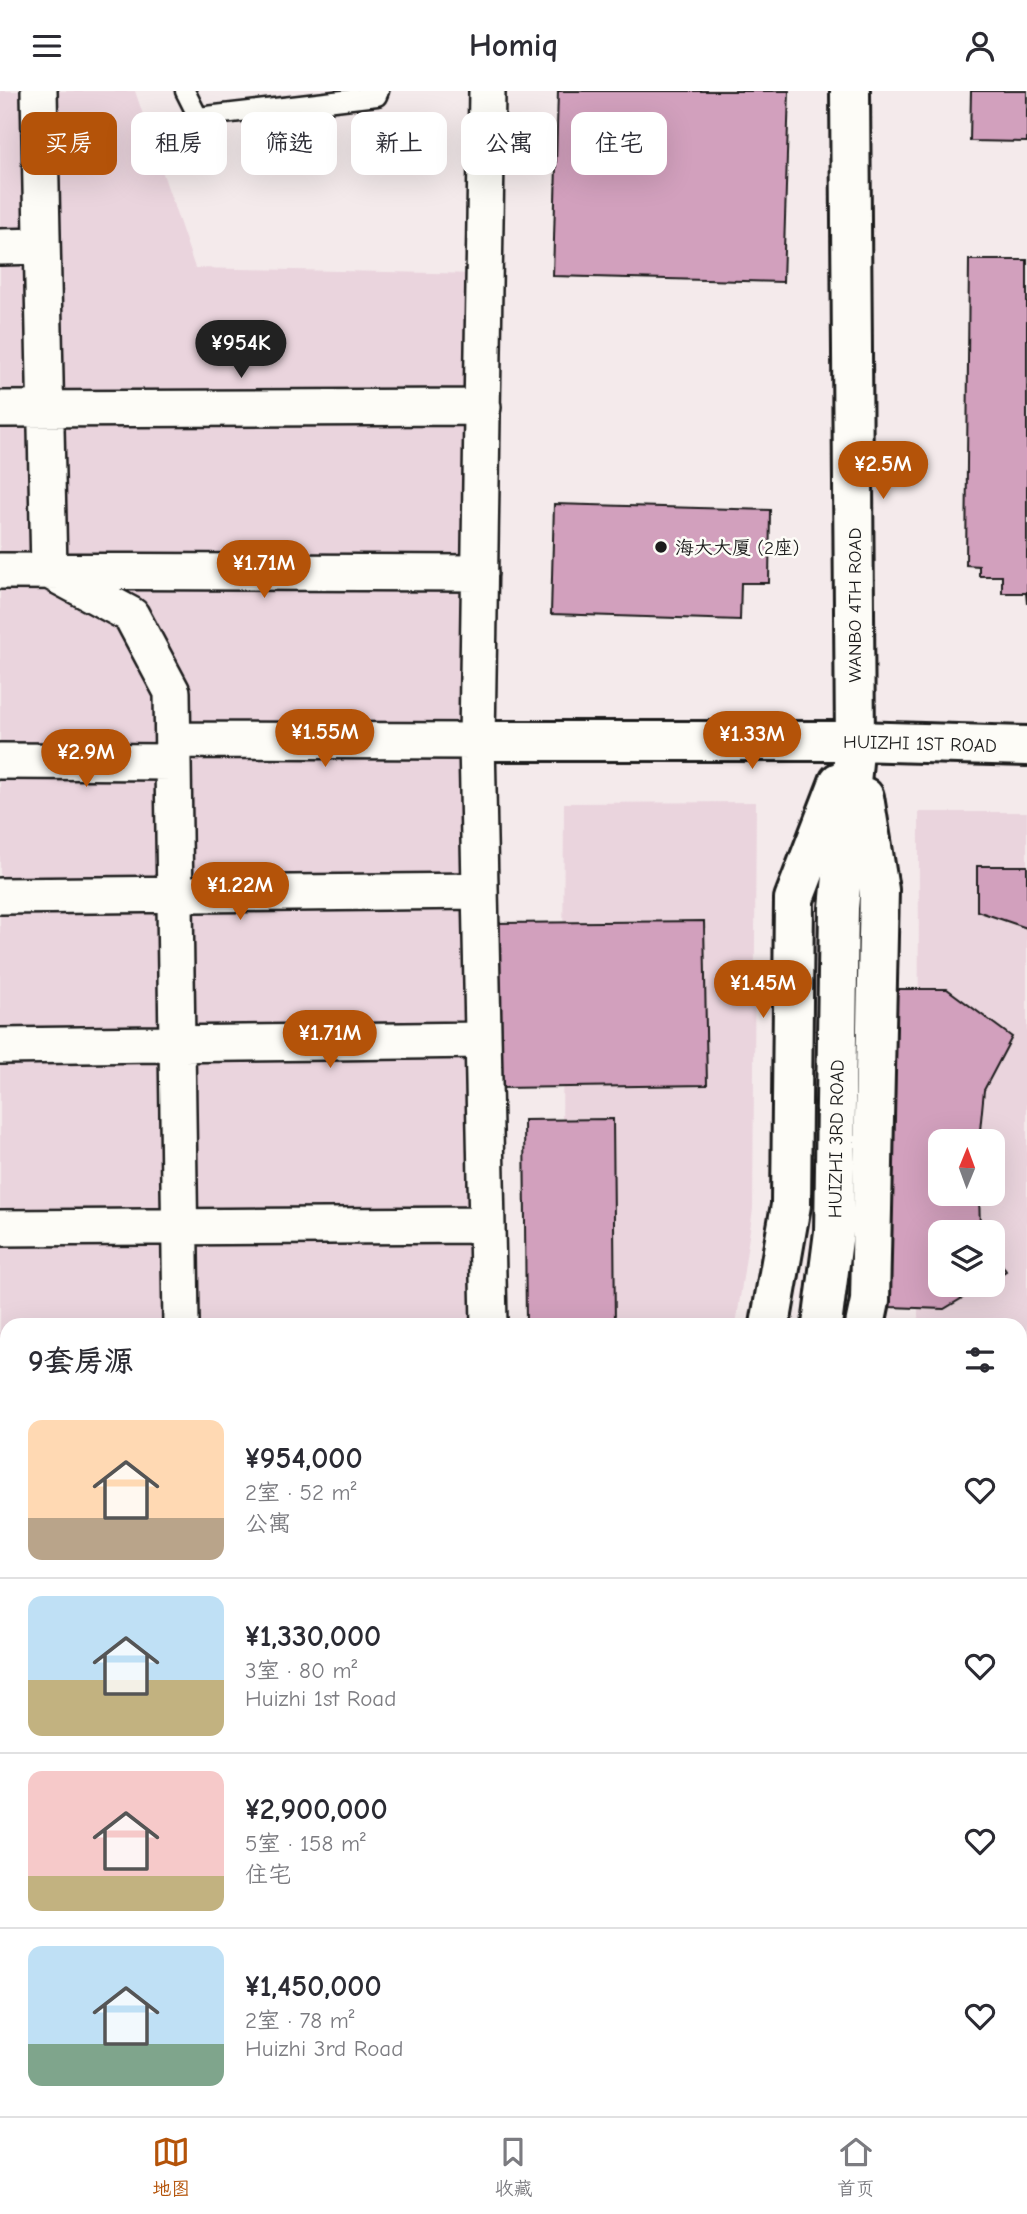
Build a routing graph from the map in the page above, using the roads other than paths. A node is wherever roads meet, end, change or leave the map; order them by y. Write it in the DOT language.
graph roads {
  1 [pos="39,91"];
  2 [pos="185,91"];
  3 [pos="379,91"];
  4 [pos="488,91"];
  5 [pos="850,91"];
  6 [pos="42,246"];
  7 [pos="0,247"];
  8 [pos="483,407"];
  9 [pos="46,408"];
  10 [pos="0,409"];
  11 [pos="0,571"];
  12 [pos="49,571"];
  13 [pos="480,573"];
  14 [pos="477,741"];
  15 [pos="855,741"];
  16 [pos="1027,746"];
  17 [pos="173,751"];
  18 [pos="0,761"];
  19 [pos="480,891"];
  20 [pos="175,894"];
  21 [pos="0,897"];
  22 [pos="839,908"];
  23 [pos="483,1040"];
  24 [pos="177,1043"];
  25 [pos="0,1046"];
  26 [pos="487,1225"];
  27 [pos="180,1226"];
  28 [pos="0,1228"];
  29 [pos="181,1318"];
  30 [pos="489,1318"];
  31 [pos="771,1318"];
  32 [pos="823,1318"];
  33 [pos="866,1318"];
  1 -- 6 [label="street"];
  2 -- 3 [label="lane"];
  4 -- 8 [label="street"];
  5 -- 15 [label="street, WANBO 4TH ROAD"];
  6 -- 7 [label="street"];
  6 -- 9 [label="street"];
  8 -- 9 [label="street"];
  8 -- 13 [label="street"];
  9 -- 10 [label="street"];
  9 -- 12 [label="street"];
  11 -- 12 [label="street"];
  12 -- 13 [label="street"];
  12 -- 17 [label="street"];
  13 -- 14 [label="street"];
  14 -- 15 [label="street, HUIZHI 1ST ROAD"];
  14 -- 17 [label="street"];
  14 -- 19 [label="street"];
  15 -- 16 [label="street, HUIZHI 1ST ROAD"];
  15 -- 22 [label="street, WANBO 4TH ROAD"];
  15 -- 31 [label="street"];
  15 -- 33 [label="street"];
  17 -- 18 [label="street"];
  17 -- 20 [label="street"];
  19 -- 20 [label="street"];
  19 -- 23 [label="street"];
  20 -- 21 [label="street"];
  20 -- 24 [label="street"];
  22 -- 32 [label="street, HUIZHI 3RD ROAD"];
  23 -- 24 [label="street"];
  23 -- 26 [label="street"];
  24 -- 25 [label="street"];
  24 -- 27 [label="street"];
  26 -- 27 [label="street"];
  26 -- 30 [label="street"];
  27 -- 28 [label="street"];
  27 -- 29 [label="street"];
}
